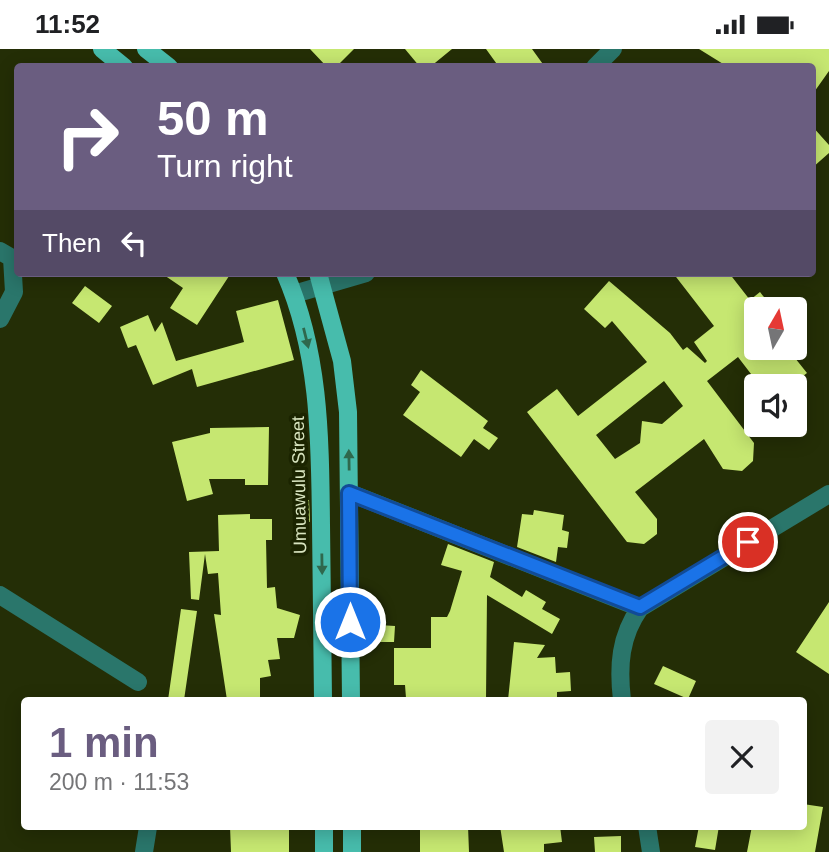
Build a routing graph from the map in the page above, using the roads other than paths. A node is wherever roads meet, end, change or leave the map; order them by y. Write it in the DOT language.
graph roads {
  1 [pos="102,49"];
  2 [pos="146,49"];
  3 [pos="612,49"];
  4 [pos="119,63"];
  5 [pos="164,63"];
  6 [pos="599,63"];
  7 [pos="0,251"];
  8 [pos="287,277"];
  9 [pos="320,279"];
  10 [pos="294,295"];
  11 [pos="0,319"];
  12 [pos="349,493"];
  13 [pos="829,494"];
  14 [pos="0,594"];
  15 [pos="640,607"];
  16 [pos="138,682"];
  17 [pos="323,697"];
  18 [pos="351,697"];
  19 [pos="622,697"];
  20 [pos="148,830"];
  21 [pos="324,830"];
  22 [pos="352,830"];
  23 [pos="648,830"];
  24 [pos="144,852"];
  25 [pos="324,852"];
  26 [pos="352,852"];
  27 [pos="651,852"];
  1 -- 4 [label="main road"];
  2 -- 5 [label="main road"];
  3 -- 6 [label="street"];
  7 -- 11 [label="street"];
  8 -- 10 [label="main road, Umuawulu Street"];
  9 -- 10 [label="street"];
  12 -- 9 [label="main road, one-way"];
  10 -- 17 [label="main road, Umuawulu Street, one-way"];
  12 -- 15 [label="street"];
  12 -- 18 [label="main road"];
  13 -- 15 [label="street"];
  14 -- 16 [label="street"];
  15 -- 19 [label="street"];
  20 -- 24 [label="street"];
  21 -- 25 [label="main road"];
  22 -- 26 [label="main road"];
  23 -- 27 [label="street"];
}
